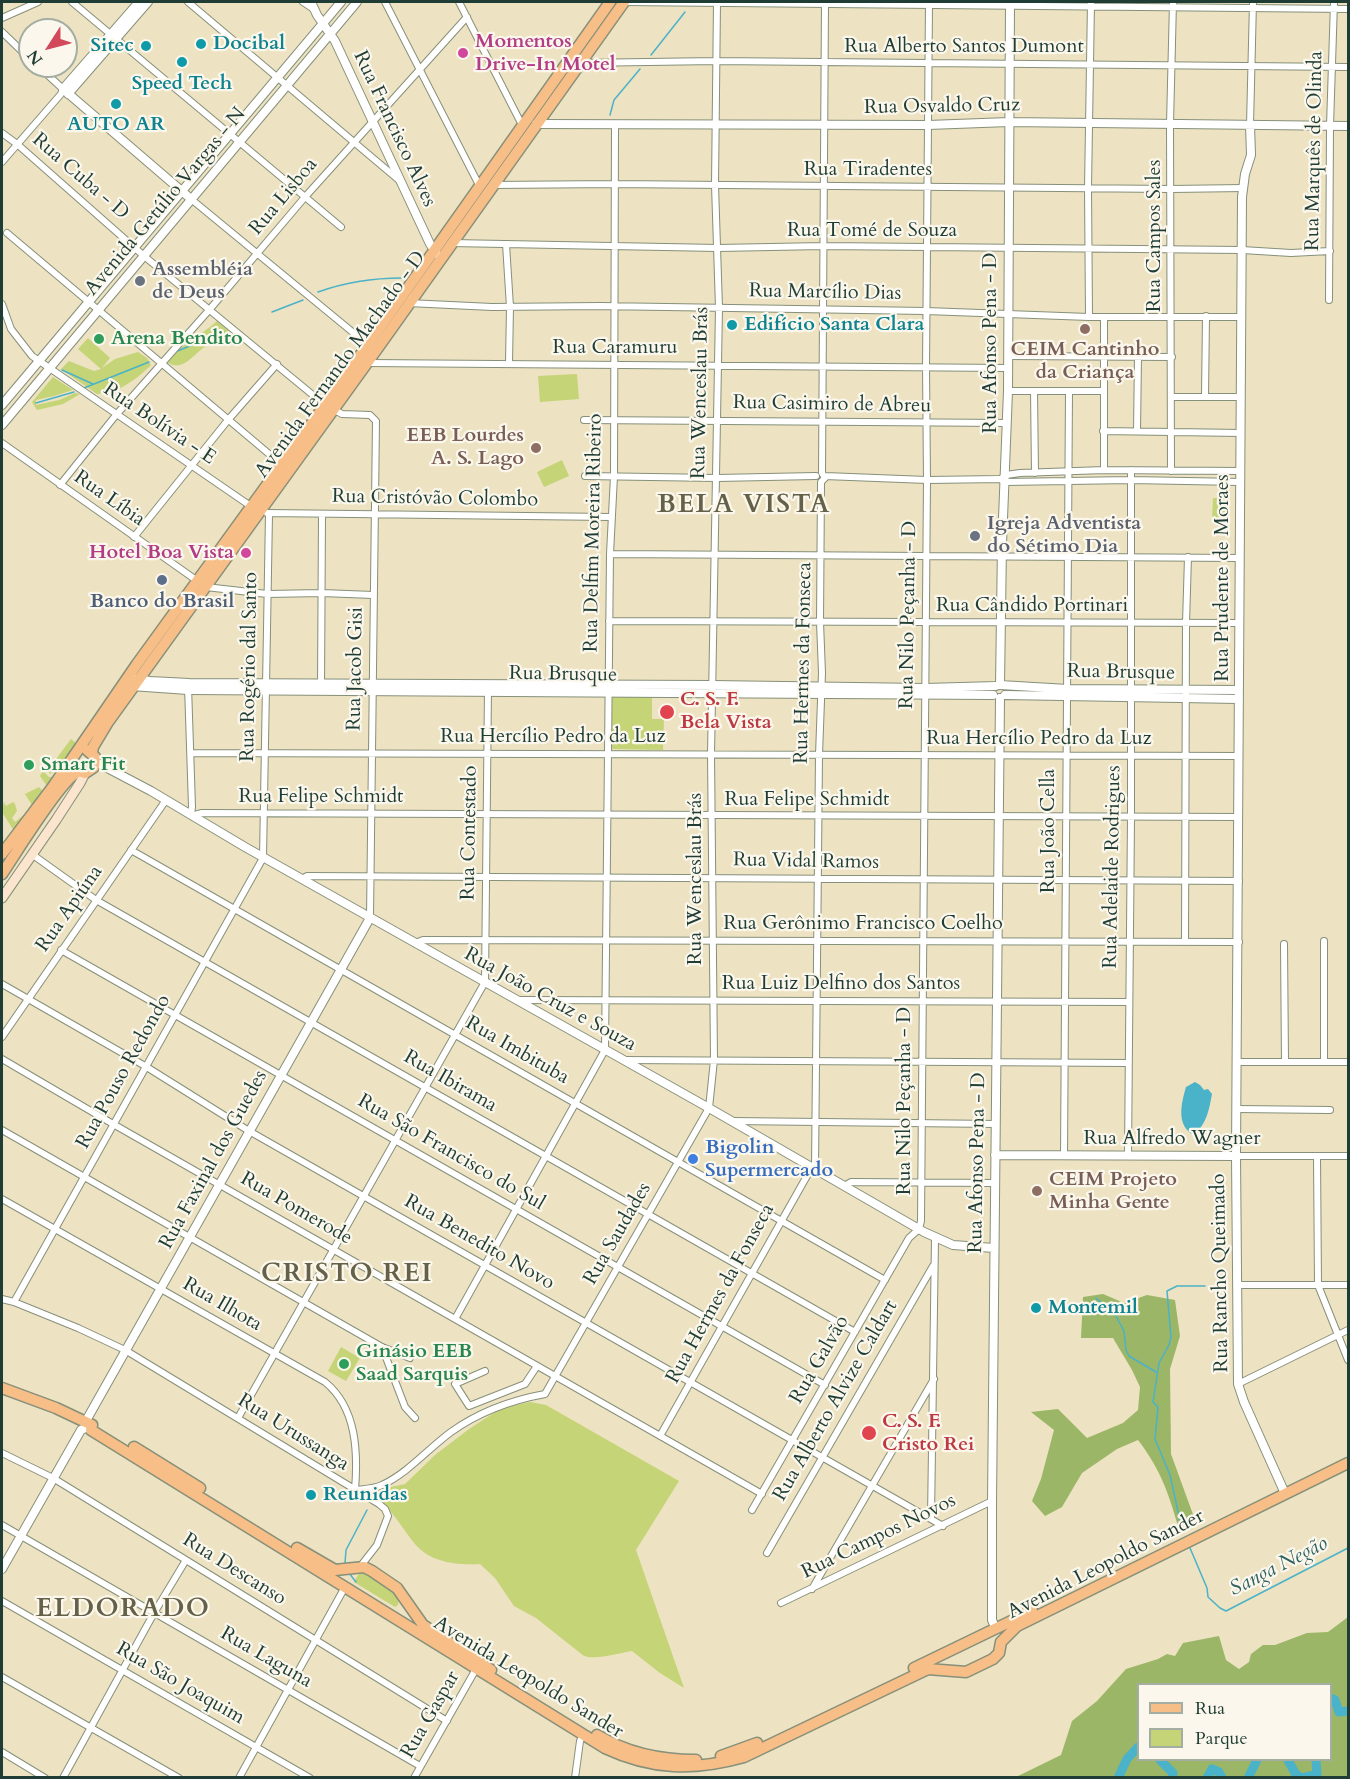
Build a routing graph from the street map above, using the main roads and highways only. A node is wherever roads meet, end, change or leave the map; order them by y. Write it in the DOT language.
graph roads {
  1 [pos="610,2"];
  2 [pos="624,2"];
  3 [pos="437,254"];
  4 [pos="404,301"];
  5 [pos="328,407"];
  6 [pos="260,511"];
  7 [pos="132,681"];
  8 [pos="79,750"];
  9 [pos="94,757"];
  10 [pos="71,760"];
  11 [pos="82,773"];
  12 [pos="2,854"];
  13 [pos="2,874"];
  14 [pos="2,898"];
  15 [pos="2,1384"];
  16 [pos="2,1388"];
  17 [pos="89,1422"];
  18 [pos="1348,1457"];
  19 [pos="1348,1463"];
  20 [pos="360,1568"];
  21 [pos="345,1587"];
  22 [pos="401,1593"];
  23 [pos="387,1612"];
  24 [pos="995,1627"];
  25 [pos="1002,1642"];
  26 [pos="948,1651"];
  27 [pos="960,1673"];
  1 -- 3 [label="main road, Avenida Fernando Machado - D"];
  2 -- 3 [label="main road, Avenida Fernando Machado - D"];
  3 -- 4 [label="main road, Avenida Fernando Machado - D"];
  4 -- 5 [label="main road, Avenida Fernando Machado - D"];
  4 -- 5 [label="main road, Avenida Fernando Machado - D"];
  5 -- 6 [label="main road, Avenida Fernando Machado - D"];
  5 -- 6 [label="main road, Avenida Fernando Machado - D"];
  6 -- 7 [label="main road, Avenida Fernando Machado - D"];
  7 -- 8 [label="main road, Avenida Fernando Machado - D"];
  7 -- 9 [label="main road, Avenida Fernando Machado - D"];
  8 -- 9 [label="main road"];
  8 -- 10 [label="main road"];
  9 -- 11 [label="main road"];
  10 -- 11 [label="main road"];
  10 -- 12 [label="main road"];
  11 -- 13 [label="main road"];
  11 -- 14 [label="main road"];
  15 -- 17 [label="main road, Avenida Leopoldo Sander"];
  16 -- 17 [label="main road, Avenida Leopoldo Sander"];
  17 -- 20 [label="main road, Avenida Leopoldo Sander"];
  17 -- 21 [label="main road, Avenida Leopoldo Sander"];
  18 -- 24 [label="main road, Avenida Leopoldo Sander"];
  19 -- 25 [label="main road, Avenida Leopoldo Sander"];
  20 -- 21 [label="main road"];
  20 -- 22 [label="main road, Avenida Leopoldo Sander"];
  21 -- 23 [label="main road, Avenida Leopoldo Sander"];
  22 -- 23 [label="main road"];
  22 -- 26 [label="main road, Avenida Leopoldo Sander"];
  23 -- 27 [label="main road, Avenida Leopoldo Sander"];
  24 -- 25 [label="main road"];
  24 -- 26 [label="main road, Avenida Leopoldo Sander"];
  25 -- 27 [label="main road, Avenida Leopoldo Sander"];
  26 -- 27 [label="main road"];
}
